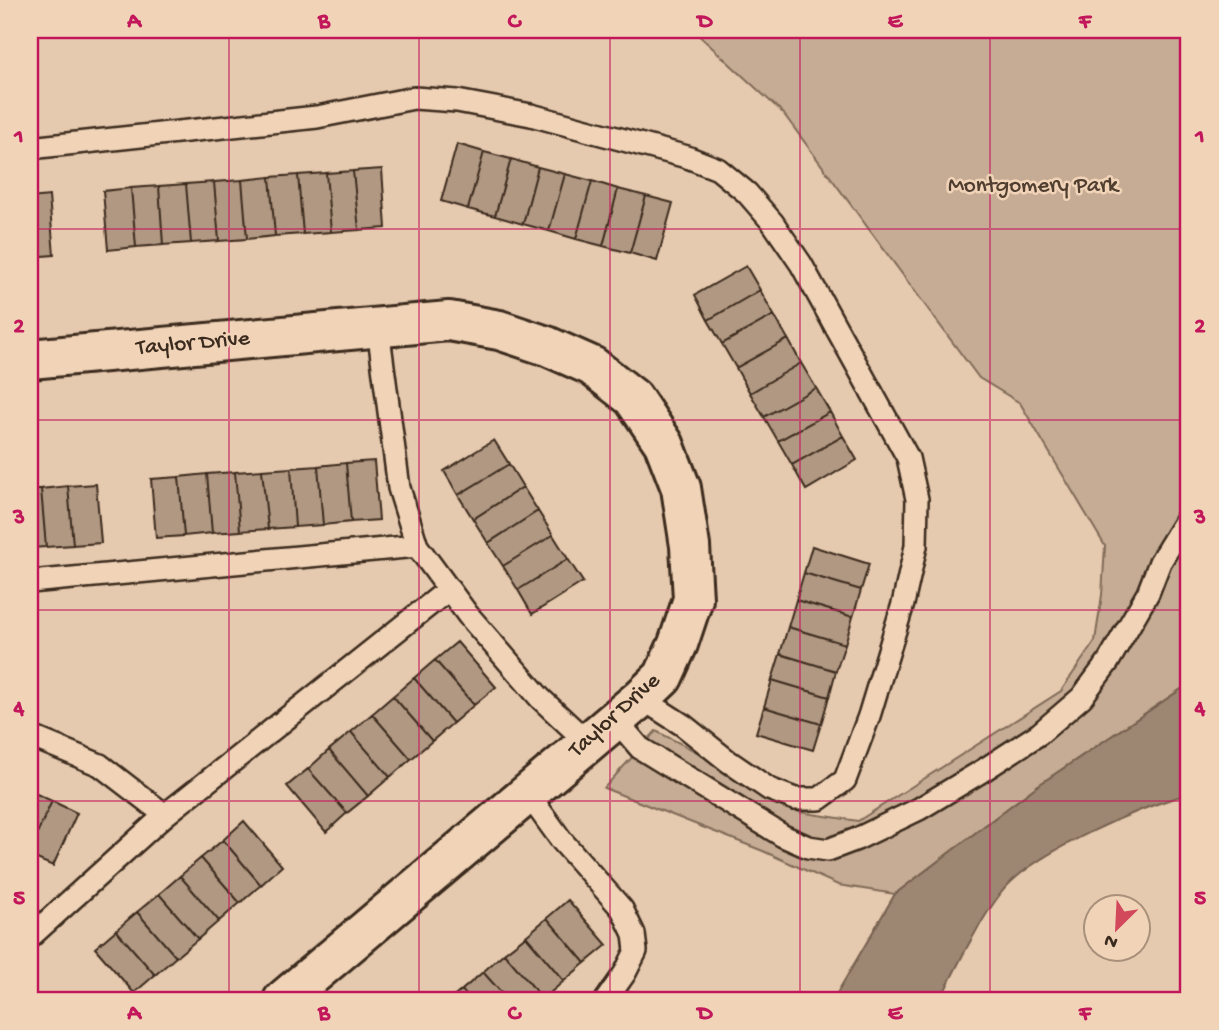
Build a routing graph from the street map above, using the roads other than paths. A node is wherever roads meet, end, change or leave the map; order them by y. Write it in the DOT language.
graph roads {
  1 [pos="30,148"];
  2 [pos="378,328"];
  3 [pos="30,359"];
  4 [pos="1189,515"];
  5 [pos="417,546"];
  6 [pos="30,582"];
  7 [pos="449,590"];
  8 [pos="615,720"];
  9 [pos="30,736"];
  10 [pos="528,794"];
  11 [pos="165,815"];
  12 [pos="30,937"];
  13 [pos="284,1000"];
  14 [pos="606,1000"];
  1 -- 8 [label="lane"];
  2 -- 3 [label="street, Taylor Drive"];
  2 -- 5 [label="lane"];
  2 -- 8 [label="street, Taylor Drive"];
  4 -- 8 [label="lane"];
  5 -- 6 [label="lane"];
  5 -- 7 [label="lane"];
  7 -- 8 [label="lane"];
  7 -- 11 [label="lane"];
  8 -- 10 [label="street, Taylor Drive"];
  9 -- 11 [label="lane"];
  10 -- 13 [label="street, Taylor Drive"];
  10 -- 14 [label="lane"];
  11 -- 12 [label="lane"];
}
